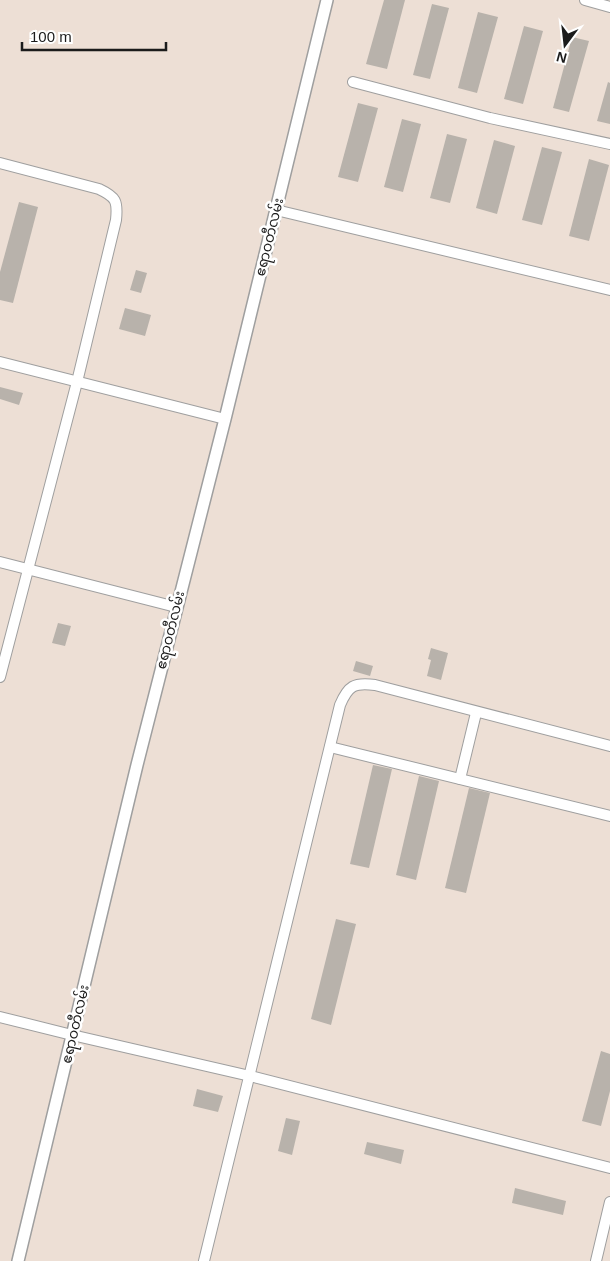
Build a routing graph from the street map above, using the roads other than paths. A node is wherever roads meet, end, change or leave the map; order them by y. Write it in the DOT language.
graph roads {
  1 [pos="327,0"];
  2 [pos="585,0"];
  3 [pos="610,6"];
  4 [pos="353,82"];
  5 [pos="610,144"];
  6 [pos="0,163"];
  7 [pos="276,210"];
  8 [pos="610,290"];
  9 [pos="0,362"];
  10 [pos="77,382"];
  11 [pos="224,419"];
  12 [pos="0,562"];
  13 [pos="28,569"];
  14 [pos="176,607"];
  15 [pos="0,677"];
  16 [pos="476,712"];
  17 [pos="330,746"];
  18 [pos="610,746"];
  19 [pos="460,779"];
  20 [pos="610,816"];
  21 [pos="0,1017"];
  22 [pos="72,1035"];
  23 [pos="250,1076"];
  24 [pos="610,1168"];
  25 [pos="610,1202"];
  26 [pos="18,1261"];
  27 [pos="204,1261"];
  28 [pos="596,1261"];
  1 -- 7 [label="street, ဧရာဝတီလမ်း"];
  2 -- 3 [label="street"];
  4 -- 5 [label="street"];
  6 -- 10 [label="street"];
  7 -- 8 [label="street"];
  7 -- 11 [label="street, ဧရာဝတီလမ်း"];
  9 -- 10 [label="street"];
  10 -- 11 [label="street"];
  10 -- 13 [label="street"];
  11 -- 14 [label="street, ဧရာဝတီလမ်း"];
  12 -- 13 [label="street"];
  13 -- 14 [label="street"];
  13 -- 15 [label="street"];
  14 -- 22 [label="street, ဧရာဝတီလမ်း"];
  16 -- 17 [label="street"];
  16 -- 18 [label="street"];
  16 -- 19 [label="street"];
  17 -- 19 [label="street"];
  17 -- 23 [label="street"];
  19 -- 20 [label="street"];
  21 -- 22 [label="street"];
  22 -- 23 [label="street"];
  22 -- 26 [label="street, ဧရာဝတီလမ်း"];
  23 -- 24 [label="street"];
  23 -- 27 [label="street"];
  25 -- 28 [label="street"];
}
